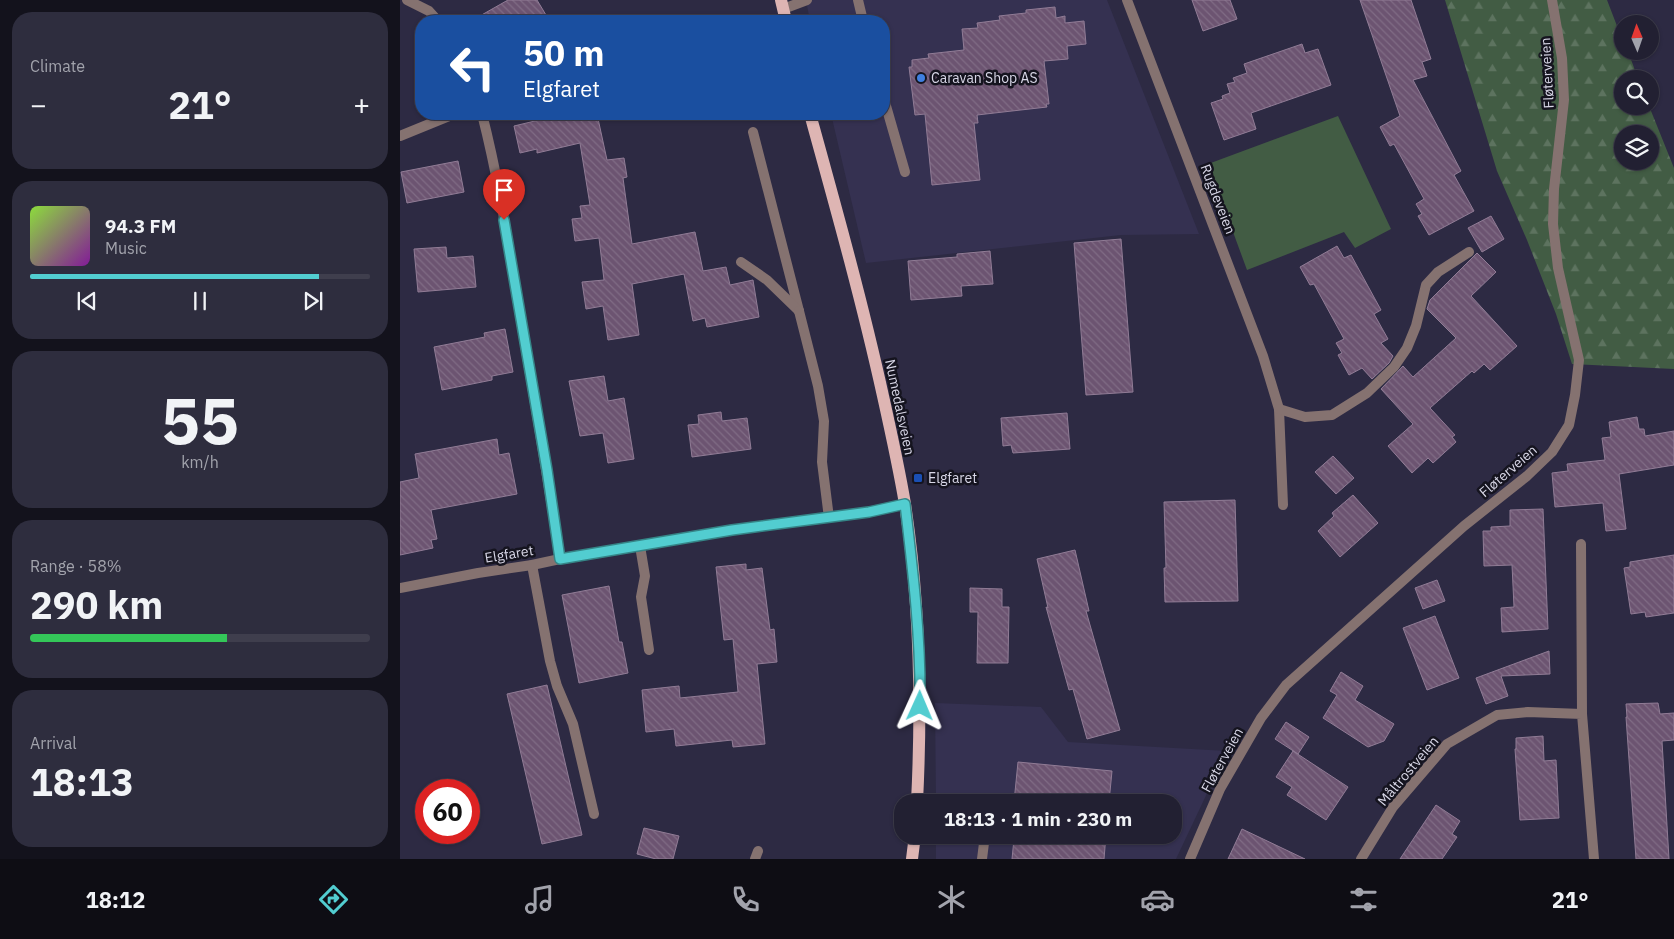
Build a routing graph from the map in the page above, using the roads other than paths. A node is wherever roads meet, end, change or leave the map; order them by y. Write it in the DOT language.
graph roads {
  1 [pos="407,0"];
  2 [pos="807,0"];
  3 [pos="858,0"];
  4 [pos="1127,0"];
  5 [pos="1552,0"];
  6 [pos="783,10"];
  7 [pos="433,15"];
  8 [pos="862,15"];
  9 [pos="439,120"];
  10 [pos="484,120"];
  11 [pos="812,120"];
  12 [pos="890,120"];
  13 [pos="753,132"];
  14 [pos="400,136"];
  15 [pos="905,172"];
  16 [pos="1469,252"];
  17 [pos="741,262"];
  18 [pos="800,311"];
  19 [pos="1279,409"];
  20 [pos="905,504"];
  21 [pos="1283,505"];
  22 [pos="830,518"];
  23 [pos="1581,544"];
  24 [pos="640,546"];
  25 [pos="560,559"];
  26 [pos="532,565"];
  27 [pos="400,588"];
  28 [pos="649,650"];
  29 [pos="1582,714"];
  30 [pos="917,794"];
  31 [pos="594,814"];
  32 [pos="913,844"];
  33 [pos="984,844"];
  34 [pos="912,859"];
  35 [pos="982,859"];
  36 [pos="1190,859"];
  37 [pos="1360,859"];
  38 [pos="1594,859"];
  1 -- 7 [label="street"];
  2 -- 6 [label="street"];
  3 -- 8 [label="street"];
  4 -- 19 [label="street, Rugdeveien"];
  5 -- 36 [label="street, Fløterveien"];
  9 -- 14 [label="street"];
  10 -- 25 [label="street"];
  11 -- 20 [label="main road, Numedalsveien"];
  12 -- 15 [label="street"];
  13 -- 18 [label="street"];
  16 -- 19 [label="street"];
  17 -- 18 [label="street"];
  18 -- 22 [label="street"];
  19 -- 21 [label="street, Rugdeveien"];
  20 -- 22 [label="street, Elgfaret"];
  20 -- 30 [label="main road, Numedalsveien"];
  22 -- 24 [label="street, Elgfaret"];
  23 -- 29 [label="street"];
  24 -- 25 [label="street, Elgfaret"];
  24 -- 28 [label="street"];
  25 -- 26 [label="street, Elgfaret"];
  26 -- 27 [label="street, Elgfaret"];
  26 -- 31 [label="street"];
  29 -- 37 [label="street, Måltrostveien"];
  29 -- 38 [label="street"];
  32 -- 34 [label="main road"];
  33 -- 35 [label="street"];
}
